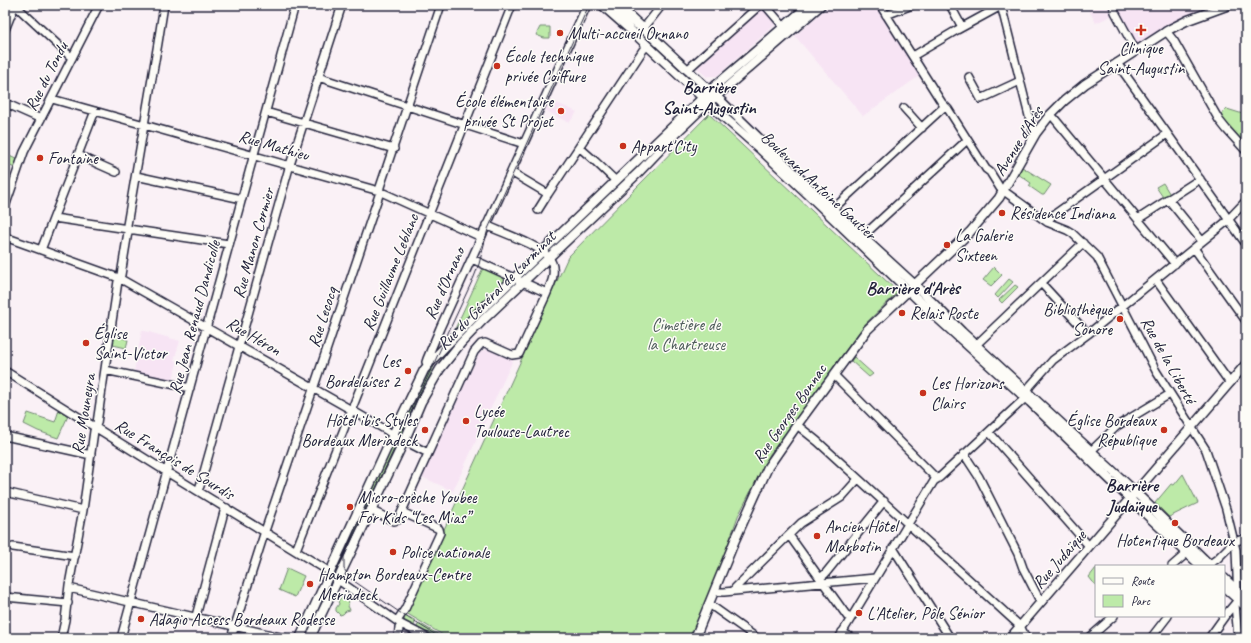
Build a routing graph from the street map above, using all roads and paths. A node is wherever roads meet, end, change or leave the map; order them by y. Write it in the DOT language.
graph roads {
  1 [pos="15,5"];
  2 [pos="99,5"];
  3 [pos="164,5"];
  4 [pos="295,5"];
  5 [pos="342,5"];
  6 [pos="441,5"];
  7 [pos="512,5"];
  8 [pos="587,5"];
  9 [pos="602,5"];
  10 [pos="611,5"];
  11 [pos="618,5"];
  12 [pos="662,5"];
  13 [pos="760,5"];
  14 [pos="765,5"];
  15 [pos="809,5"];
  16 [pos="821,5"];
  17 [pos="880,5"];
  18 [pos="912,5"];
  19 [pos="950,5"];
  20 [pos="1113,5"];
  21 [pos="1228,5"];
  22 [pos="1001,6"];
  23 [pos="886,15"];
  24 [pos="784,27"];
  25 [pos="962,27"];
  26 [pos="643,28"];
  27 [pos="5,30"];
  28 [pos="1166,31"];
  29 [pos="650,48"];
  30 [pos="1136,51"];
  31 [pos="912,56"];
  32 [pos="72,58"];
  33 [pos="1117,63"];
  34 [pos="687,70"];
  35 [pos="318,77"];
  36 [pos="969,77"];
  37 [pos="1020,81"];
  38 [pos="709,97"];
  39 [pos="52,99"];
  40 [pos="5,102"];
  41 [pos="407,106"];
  42 [pos="946,106"];
  43 [pos="904,108"];
  44 [pos="95,111"];
  45 [pos="266,112"];
  46 [pos="1050,115"];
  47 [pos="41,119"];
  48 [pos="304,123"];
  49 [pos="144,124"];
  50 [pos="465,125"];
  51 [pos="922,128"];
  52 [pos="1036,133"];
  53 [pos="1167,134"];
  54 [pos="762,141"];
  55 [pos="968,141"];
  56 [pos="524,144"];
  57 [pos="579,147"];
  58 [pos="394,149"];
  59 [pos="761,150"];
  60 [pos="1246,151"];
  61 [pos="254,155"];
  62 [pos="78,156"];
  63 [pos="290,165"];
  64 [pos="116,172"];
  65 [pos="511,172"];
  66 [pos="136,176"];
  67 [pos="1104,179"];
  68 [pos="1200,179"];
  69 [pos="616,181"];
  70 [pos="379,191"];
  71 [pos="1004,191"];
  72 [pos="548,194"];
  73 [pos="242,199"];
  74 [pos="1168,199"];
  75 [pos="1246,201"];
  76 [pos="5,207"];
  77 [pos="833,209"];
  78 [pos="538,210"];
  79 [pos="430,214"];
  80 [pos="54,218"];
  81 [pos="1138,219"];
  82 [pos="1228,220"];
  83 [pos="1047,222"];
  84 [pos="486,225"];
  85 [pos="127,229"];
  86 [pos="863,236"];
  87 [pos="5,238"];
  88 [pos="481,238"];
  89 [pos="1202,241"];
  90 [pos="1084,243"];
  91 [pos="229,244"];
  92 [pos="1246,244"];
  93 [pos="1194,248"];
  94 [pos="41,250"];
  95 [pos="546,254"];
  96 [pos="472,259"];
  97 [pos="1175,264"];
  98 [pos="119,278"];
  99 [pos="519,280"];
  100 [pos="1156,280"];
  101 [pos="1041,283"];
  102 [pos="915,284"];
  103 [pos="908,290"];
  104 [pos="547,292"];
  105 [pos="1122,306"];
  106 [pos="1246,321"];
  107 [pos="207,327"];
  108 [pos="962,332"];
  109 [pos="1088,334"];
  110 [pos="976,345"];
  111 [pos="240,346"];
  112 [pos="1246,364"];
  113 [pos="428,365"];
  114 [pos="104,370"];
  115 [pos="5,371"];
  116 [pos="834,375"];
  117 [pos="1231,382"];
  118 [pos="190,388"];
  119 [pos="314,388"];
  120 [pos="1026,394"];
  121 [pos="1170,394"];
  122 [pos="352,410"];
  123 [pos="797,425"];
  124 [pos="95,427"];
  125 [pos="1191,427"];
  126 [pos="989,432"];
  127 [pos="392,435"];
  128 [pos="5,436"];
  129 [pos="404,441"];
  130 [pos="1091,451"];
  131 [pos="428,453"];
  132 [pos="964,454"];
  133 [pos="91,455"];
  134 [pos="167,471"];
  135 [pos="858,479"];
  136 [pos="936,479"];
  137 [pos="198,490"];
  138 [pos="5,492"];
  139 [pos="1136,492"];
  140 [pos="1130,499"];
  141 [pos="884,501"];
  142 [pos="227,508"];
  143 [pos="83,510"];
  144 [pos="370,510"];
  145 [pos="402,512"];
  146 [pos="908,523"];
  147 [pos="265,532"];
  148 [pos="789,535"];
  149 [pos="1246,538"];
  150 [pos="1234,542"];
  151 [pos="1089,546"];
  152 [pos="13,547"];
  153 [pos="893,548"];
  154 [pos="296,550"];
  155 [pos="1187,553"];
  156 [pos="75,556"];
  157 [pos="1173,565"];
  158 [pos="1207,565"];
  159 [pos="330,572"];
  160 [pos="874,578"];
  161 [pos="1225,579"];
  162 [pos="338,580"];
  163 [pos="822,580"];
  164 [pos="69,588"];
  165 [pos="1225,588"];
  166 [pos="1237,590"];
  167 [pos="735,591"];
  168 [pos="715,592"];
  169 [pos="5,597"];
  170 [pos="1042,601"];
  171 [pos="1240,601"];
  172 [pos="131,602"];
  173 [pos="68,603"];
  174 [pos="709,604"];
  175 [pos="1246,607"];
  176 [pos="196,616"];
  177 [pos="1225,616"];
  178 [pos="1113,617"];
  179 [pos="1167,617"];
  180 [pos="1224,617"];
  181 [pos="851,618"];
  182 [pos="402,624"];
  183 [pos="234,626"];
  184 [pos="1020,626"];
  185 [pos="841,635"];
  186 [pos="61,638"];
  187 [pos="121,638"];
  188 [pos="231,638"];
  189 [pos="285,638"];
  190 [pos="300,638"];
  191 [pos="310,638"];
  192 [pos="399,638"];
  193 [pos="428,638"];
  194 [pos="695,638"];
  195 [pos="757,638"];
  196 [pos="852,638"];
  197 [pos="950,638"];
  198 [pos="1010,638"];
  199 [pos="1026,638"];
  200 [pos="1089,638"];
  201 [pos="1151,638"];
  202 [pos="1209,638"];
  203 [pos="1238,638"];
  1 -- 27 [label="street"];
  1 -- 32 [label="street"];
  2 -- 32 [label="street, Rue du Tondu"];
  3 -- 49 [label="street, Rue Mouneyra"];
  4 -- 45 [label="street, Rue Jean Renaud Dandicolle"];
  5 -- 35 [label="street, Rue Manon Cormier"];
  6 -- 41 [label="street, Rue Lecocq"];
  7 -- 50 [label="street, Rue Guillaume Leblanc"];
  8 -- 56 [label="street, Rue d'Ornano"];
  9 -- 29 [label="main road"];
  10 -- 26 [label="street, Boulevard Antoine Gautier"];
  11 -- 26 [label="main road, Boulevard Antoine Gautier"];
  12 -- 26 [label="street"];
  13 -- 34 [label="street"];
  14 -- 24 [label="street"];
  15 -- 24 [label="main road"];
  16 -- 38 [label="main road"];
  17 -- 23 [label="street, Rue de la Liberté"];
  18 -- 23 [label="street"];
  19 -- 25 [label="street"];
  20 -- 30 [label="street"];
  21 -- 28 [label="main road, Avenue d'Arès"];
  22 -- 25 [label="street"];
  22 -- 37 [label="street"];
  23 -- 31 [label="street, Rue de la Liberté"];
  24 -- 38 [label="main road"];
  25 -- 31 [label="street"];
  26 -- 34 [label="main road, Boulevard Antoine Gautier"];
  28 -- 30 [label="main road, Avenue d'Arès"];
  28 -- 60 [label="street"];
  29 -- 38 [label="main road"];
  29 -- 57 [label="street"];
  30 -- 33 [label="main road, Avenue d'Arès"];
  31 -- 42 [label="street, Rue de la Liberté"];
  32 -- 39 [label="street, Rue du Tondu"];
  33 -- 46 [label="main road, Avenue d'Arès"];
  33 -- 53 [label="street"];
  34 -- 38 [label="main road, Boulevard Antoine Gautier"];
  35 -- 41 [label="street"];
  35 -- 48 [label="street, Rue Manon Cormier"];
  36 -- 37 [label="street"];
  37 -- 52 [label="street"];
  38 -- 54 [label="main road, Boulevard Antoine Gautier"];
  38 -- 59 [label="main road, Boulevard Antoine Gautier"];
  38 -- 69 [label="main road, Rue du Général de Larminat"];
  38 -- 95 [label="main road, Rue du Général de Larminat"];
  39 -- 44 [label="street, Rue Mathieu"];
  39 -- 47 [label="street, Rue du Tondu"];
  40 -- 47 [label="street"];
  41 -- 50 [label="street"];
  41 -- 58 [label="street, Rue Lecocq"];
  42 -- 51 [label="street"];
  42 -- 55 [label="street, Rue de la Liberté"];
  43 -- 51 [label="street"];
  44 -- 49 [label="street, Rue Mathieu"];
  44 -- 62 [label="street"];
  45 -- 48 [label="street"];
  45 -- 61 [label="street, Rue Jean Renaud Dandicolle"];
  46 -- 52 [label="main road, Avenue d'Arès"];
  46 -- 67 [label="street"];
  47 -- 76 [label="street, Rue du Tondu"];
  48 -- 58 [label="street"];
  48 -- 63 [label="street, Rue Manon Cormier"];
  49 -- 61 [label="street, Rue Mathieu"];
  49 -- 66 [label="street, Rue Mouneyra"];
  50 -- 56 [label="street"];
  50 -- 79 [label="street, Rue Guillaume Leblanc"];
  51 -- 77 [label="street"];
  52 -- 71 [label="main road, Avenue d'Arès"];
  53 -- 67 [label="street"];
  53 -- 68 [label="street"];
  54 -- 59 [label="street"];
  54 -- 77 [label="main road, Boulevard Antoine Gautier"];
  55 -- 71 [label="street, Rue de la Liberté"];
  55 -- 86 [label="street"];
  56 -- 65 [label="street, Rue d'Ornano"];
  57 -- 69 [label="street"];
  57 -- 72 [label="street"];
  58 -- 70 [label="street, Rue Lecocq"];
  59 -- 103 [label="main road, Boulevard Antoine Gautier"];
  61 -- 63 [label="street, Rue Mathieu"];
  61 -- 73 [label="street, Rue Jean Renaud Dandicolle"];
  62 -- 64 [label="street"];
  62 -- 80 [label="street"];
  63 -- 70 [label="street, Rue Mathieu"];
  63 -- 111 [label="street, Rue Manon Cormier"];
  65 -- 72 [label="street"];
  65 -- 84 [label="street, Rue d'Ornano"];
  66 -- 73 [label="street"];
  66 -- 85 [label="street, Rue Mouneyra"];
  67 -- 81 [label="street"];
  67 -- 83 [label="street"];
  68 -- 74 [label="street"];
  68 -- 82 [label="street"];
  69 -- 95 [label="main road, Rue du Général de Larminat"];
  70 -- 79 [label="street, Rue Mathieu"];
  70 -- 119 [label="street, Rue Lecocq"];
  71 -- 83 [label="street, Rue de la Liberté"];
  71 -- 102 [label="main road, Avenue d'Arès"];
  72 -- 78 [label="street"];
  73 -- 91 [label="street, Rue Jean Renaud Dandicolle"];
  74 -- 81 [label="street"];
  74 -- 89 [label="street"];
  75 -- 82 [label="street"];
  77 -- 86 [label="main road, Boulevard Antoine Gautier"];
  79 -- 88 [label="street, Rue Mathieu"];
  79 -- 122 [label="street, Rue Guillaume Leblanc"];
  80 -- 85 [label="street"];
  80 -- 94 [label="street"];
  81 -- 97 [label="street"];
  82 -- 89 [label="street"];
  82 -- 92 [label="street"];
  83 -- 90 [label="street, Rue de la Liberté"];
  84 -- 88 [label="street, Rue d'Ornano"];
  84 -- 95 [label="street"];
  85 -- 91 [label="street"];
  85 -- 98 [label="street, Rue Mouneyra"];
  86 -- 102 [label="main road, Boulevard Antoine Gautier"];
  87 -- 94 [label="street, Rue Héron"];
  88 -- 96 [label="street, Rue d'Ornano"];
  89 -- 93 [label="street"];
  90 -- 101 [label="street"];
  90 -- 105 [label="street, Rue de la Liberté"];
  91 -- 107 [label="street, Rue Jean Renaud Dandicolle"];
  93 -- 97 [label="street"];
  93 -- 106 [label="street"];
  94 -- 98 [label="street, Rue Héron"];
  95 -- 99 [label="main road, Rue du Général de Larminat"];
  95 -- 104 [label="street"];
  96 -- 99 [label="street"];
  96 -- 113 [label="street, Rue d'Ornano"];
  97 -- 100 [label="street"];
  98 -- 107 [label="street, Rue Héron"];
  98 -- 114 [label="street, Rue Mouneyra"];
  99 -- 104 [label="street"];
  99 -- 113 [label="main road, Rue du Général de Larminat"];
  99 -- 129 [label="main road, Rue du Général de Larminat"];
  100 -- 105 [label="street"];
  100 -- 117 [label="street"];
  101 -- 109 [label="street"];
  101 -- 110 [label="street"];
  102 -- 103 [label="main road, Avenue d'Arès"];
  102 -- 108 [label="main road, Boulevard Antoine Gautier"];
  103 -- 108 [label="main road"];
  103 -- 116 [label="main road, Rue Georges Bonnac"];
  103 -- 120 [label="main road"];
  104 -- 131 [label="street"];
  105 -- 109 [label="street"];
  105 -- 121 [label="street, Rue de la Liberté"];
  107 -- 111 [label="street, Rue Héron"];
  107 -- 118 [label="street, Rue Jean Renaud Dandicolle"];
  108 -- 110 [label="main road"];
  109 -- 120 [label="street"];
  110 -- 120 [label="main road"];
  111 -- 119 [label="street, Rue Héron"];
  111 -- 137 [label="street, Rue Manon Cormier"];
  112 -- 117 [label="main road, Rue Judaïque"];
  113 -- 127 [label="main road, Rue d'Ornano"];
  114 -- 118 [label="street"];
  114 -- 124 [label="street, Rue Mouneyra"];
  115 -- 124 [label="street, Rue François de Sourdis"];
  116 -- 123 [label="main road, Rue Georges Bonnac"];
  116 -- 136 [label="street"];
  117 -- 125 [label="main road, Rue Judaïque"];
  118 -- 134 [label="street, Rue Jean Renaud Dandicolle"];
  119 -- 122 [label="street, Rue Héron"];
  119 -- 147 [label="street, Rue Lecocq"];
  120 -- 126 [label="street"];
  120 -- 130 [label="main road"];
  120 -- 140 [label="main road"];
  121 -- 125 [label="street, Rue de la Liberté"];
  121 -- 130 [label="street"];
  122 -- 127 [label="street, Rue Héron"];
  122 -- 154 [label="street, Rue Guillaume Leblanc"];
  123 -- 135 [label="street"];
  123 -- 168 [label="main road, Rue Georges Bonnac"];
  124 -- 133 [label="street, Rue Mouneyra"];
  124 -- 134 [label="street, Rue François de Sourdis"];
  125 -- 139 [label="main road, Rue Judaïque"];
  125 -- 150 [label="street, Rue de la Liberté"];
  126 -- 132 [label="street"];
  126 -- 151 [label="street"];
  127 -- 129 [label="street, Rue Héron"];
  127 -- 159 [label="main road, Rue d'Ornano"];
  128 -- 133 [label="street"];
  129 -- 131 [label="street"];
  129 -- 144 [label="main road, Rue du Général de Larminat"];
  130 -- 139 [label="main road"];
  131 -- 145 [label="street"];
  132 -- 136 [label="street"];
  132 -- 170 [label="street"];
  133 -- 143 [label="street, Rue Mouneyra"];
  134 -- 137 [label="street, Rue François de Sourdis"];
  134 -- 172 [label="street, Rue Jean Renaud Dandicolle"];
  135 -- 141 [label="street"];
  135 -- 148 [label="street"];
  136 -- 146 [label="street"];
  137 -- 142 [label="street, Rue François de Sourdis"];
  138 -- 143 [label="street"];
  139 -- 140 [label="main road, Rue Judaïque"];
  139 -- 158 [label="main road"];
  140 -- 151 [label="main road, Rue Judaïque"];
  140 -- 155 [label="main road"];
  141 -- 146 [label="street"];
  141 -- 163 [label="street"];
  142 -- 147 [label="street, Rue François de Sourdis"];
  142 -- 176 [label="street"];
  143 -- 156 [label="street, Rue Mouneyra"];
  144 -- 145 [label="street"];
  144 -- 162 [label="main road, Rue du Général de Larminat"];
  145 -- 182 [label="street"];
  146 -- 153 [label="street"];
  146 -- 184 [label="street"];
  147 -- 154 [label="street, Rue François de Sourdis"];
  147 -- 183 [label="street, Rue Lecocq"];
  148 -- 163 [label="street"];
  148 -- 167 [label="street"];
  149 -- 150 [label="street"];
  150 -- 158 [label="street"];
  150 -- 166 [label="street, Rue de la Liberté"];
  151 -- 170 [label="main road, Rue Judaïque"];
  152 -- 156 [label="street"];
  153 -- 160 [label="street"];
  153 -- 197 [label="street"];
  154 -- 159 [label="street, Rue François de Sourdis"];
  155 -- 157 [label="street"];
  155 -- 158 [label="main road"];
  156 -- 164 [label="street, Rue Mouneyra"];
  159 -- 190 [label="main road, Rue d'Ornano"];
  160 -- 163 [label="street"];
  160 -- 181 [label="street"];
  161 -- 166 [label="main road"];
  162 -- 182 [label="street"];
  162 -- 191 [label="main road, Rue du Général de Larminat"];
  163 -- 167 [label="street"];
  163 -- 181 [label="street"];
  164 -- 172 [label="street"];
  164 -- 173 [label="street, Rue Mouneyra"];
  165 -- 171 [label="main road"];
  166 -- 171 [label="main road"];
  167 -- 168 [label="street"];
  168 -- 174 [label="main road, Rue Georges Bonnac"];
  169 -- 173 [label="street"];
  170 -- 184 [label="main road, Rue Judaïque"];
  171 -- 175 [label="main road"];
  171 -- 177 [label="street"];
  171 -- 203 [label="street"];
  172 -- 176 [label="street"];
  172 -- 187 [label="street, Rue Jean Renaud Dandicolle"];
  173 -- 186 [label="street, Rue Mouneyra"];
  174 -- 194 [label="main road, Rue Georges Bonnac"];
  174 -- 195 [label="street"];
  176 -- 183 [label="street"];
  178 -- 200 [label="street"];
  179 -- 201 [label="street"];
  180 -- 202 [label="street"];
  181 -- 185 [label="street"];
  182 -- 192 [label="street"];
  182 -- 193 [label="street"];
  183 -- 188 [label="street, Rue Lecocq"];
  183 -- 189 [label="street"];
  184 -- 198 [label="main road, Rue Judaïque"];
  184 -- 199 [label="street"];
  185 -- 196 [label="street"];
}
